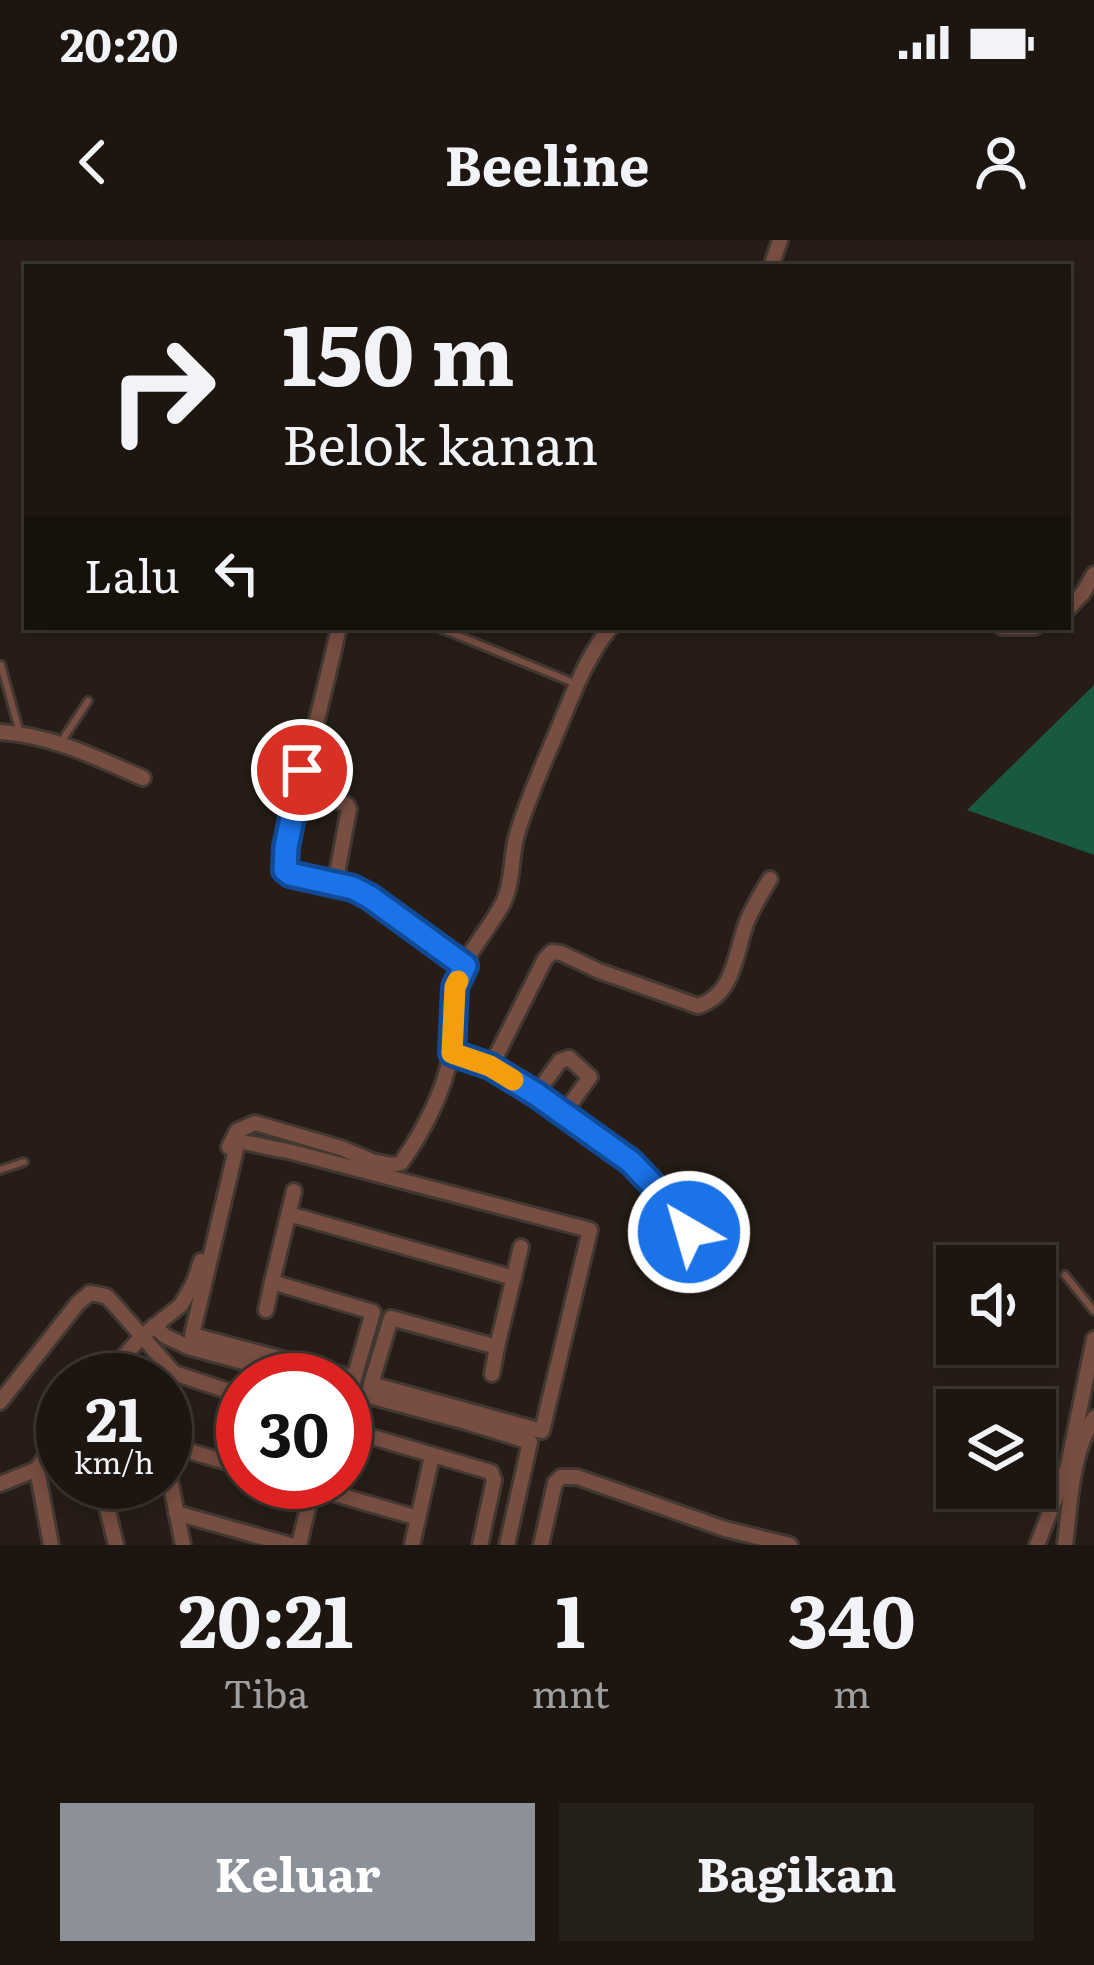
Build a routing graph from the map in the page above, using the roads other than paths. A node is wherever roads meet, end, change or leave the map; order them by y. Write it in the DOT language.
graph roads {
  1 [pos="1094,574"];
  2 [pos="1071,606"];
  3 [pos="337,630"];
  4 [pos="443,630"];
  5 [pos="609,630"];
  6 [pos="2,664"];
  7 [pos="577,684"];
  8 [pos="88,701"];
  9 [pos="0,732"];
  10 [pos="20,733"];
  11 [pos="59,745"];
  12 [pos="143,778"];
  13 [pos="333,799"];
  14 [pos="770,880"];
  15 [pos="335,884"];
  16 [pos="465,966"];
  17 [pos="452,1053"];
  18 [pos="490,1066"];
  19 [pos="536,1094"];
  20 [pos="564,1113"];
  21 [pos="24,1162"];
  22 [pos="0,1170"];
  23 [pos="294,1190"];
  24 [pos="289,1214"];
  25 [pos="689,1232"];
  26 [pos="521,1247"];
  27 [pos="1065,1275"];
  28 [pos="514,1278"];
  29 [pos="272,1282"];
  30 [pos="266,1310"];
  31 [pos="1094,1311"];
  32 [pos="373,1312"];
  33 [pos="391,1318"];
  34 [pos="148,1331"];
  35 [pos="1094,1339"];
  36 [pos="497,1347"];
  37 [pos="128,1353"];
  38 [pos="253,1353"];
  39 [pos="361,1353"];
  40 [pos="216,1355"];
  41 [pos="492,1374"];
  42 [pos="372,1384"];
  43 [pos="216,1387"];
  44 [pos="0,1402"];
  45 [pos="1094,1418"];
  46 [pos="372,1437"];
  47 [pos="432,1456"];
  48 [pos="36,1468"];
  49 [pos="0,1484"];
  50 [pos="372,1504"];
  51 [pos="45,1509"];
  52 [pos="107,1509"];
  53 [pos="175,1509"];
  54 [pos="305,1509"];
  55 [pos="176,1513"];
  56 [pos="418,1518"];
  57 [pos="238,1539"];
  58 [pos="743,1539"];
  59 [pos="52,1545"];
  60 [pos="116,1545"];
  61 [pos="183,1545"];
  62 [pos="294,1545"];
  63 [pos="412,1545"];
  64 [pos="480,1545"];
  65 [pos="506,1545"];
  66 [pos="541,1545"];
  67 [pos="790,1545"];
  68 [pos="1037,1545"];
  69 [pos="1065,1545"];
  1 -- 2 [label="street"];
  3 -- 15 [label="street"];
  4 -- 7 [label="lane"];
  5 -- 7 [label="street"];
  6 -- 10 [label="lane"];
  7 -- 16 [label="street"];
  8 -- 11 [label="lane"];
  9 -- 10 [label="street"];
  10 -- 11 [label="street"];
  11 -- 12 [label="street"];
  13 -- 15 [label="street"];
  14 -- 18 [label="street"];
  15 -- 16 [label="street"];
  16 -- 17 [label="street"];
  17 -- 18 [label="street"];
  17 -- 34 [label="street"];
  18 -- 19 [label="street"];
  19 -- 20 [label="street"];
  19 -- 20 [label="street"];
  20 -- 25 [label="street"];
  21 -- 22 [label="lane"];
  23 -- 24 [label="street"];
  24 -- 28 [label="street"];
  24 -- 29 [label="street"];
  26 -- 28 [label="street"];
  27 -- 31 [label="lane"];
  28 -- 36 [label="street"];
  29 -- 30 [label="street"];
  29 -- 32 [label="street"];
  32 -- 33 [label="street"];
  32 -- 39 [label="street"];
  33 -- 36 [label="street"];
  33 -- 42 [label="street"];
  34 -- 37 [label="street"];
  34 -- 40 [label="street"];
  34 -- 43 [label="street"];
  34 -- 44 [label="street"];
  35 -- 68 [label="street"];
  36 -- 41 [label="street"];
  38 -- 42 [label="street"];
  42 -- 65 [label="street"];
  45 -- 69 [label="street"];
  46 -- 47 [label="street"];
  47 -- 56 [label="street"];
  47 -- 64 [label="street"];
  48 -- 49 [label="street"];
  50 -- 56 [label="street"];
  51 -- 59 [label="street"];
  52 -- 60 [label="street"];
  53 -- 55 [label="street"];
  54 -- 62 [label="street"];
  55 -- 57 [label="street"];
  55 -- 61 [label="street"];
  56 -- 63 [label="street"];
  57 -- 62 [label="street"];
  58 -- 66 [label="street"];
  58 -- 67 [label="street"];
}
